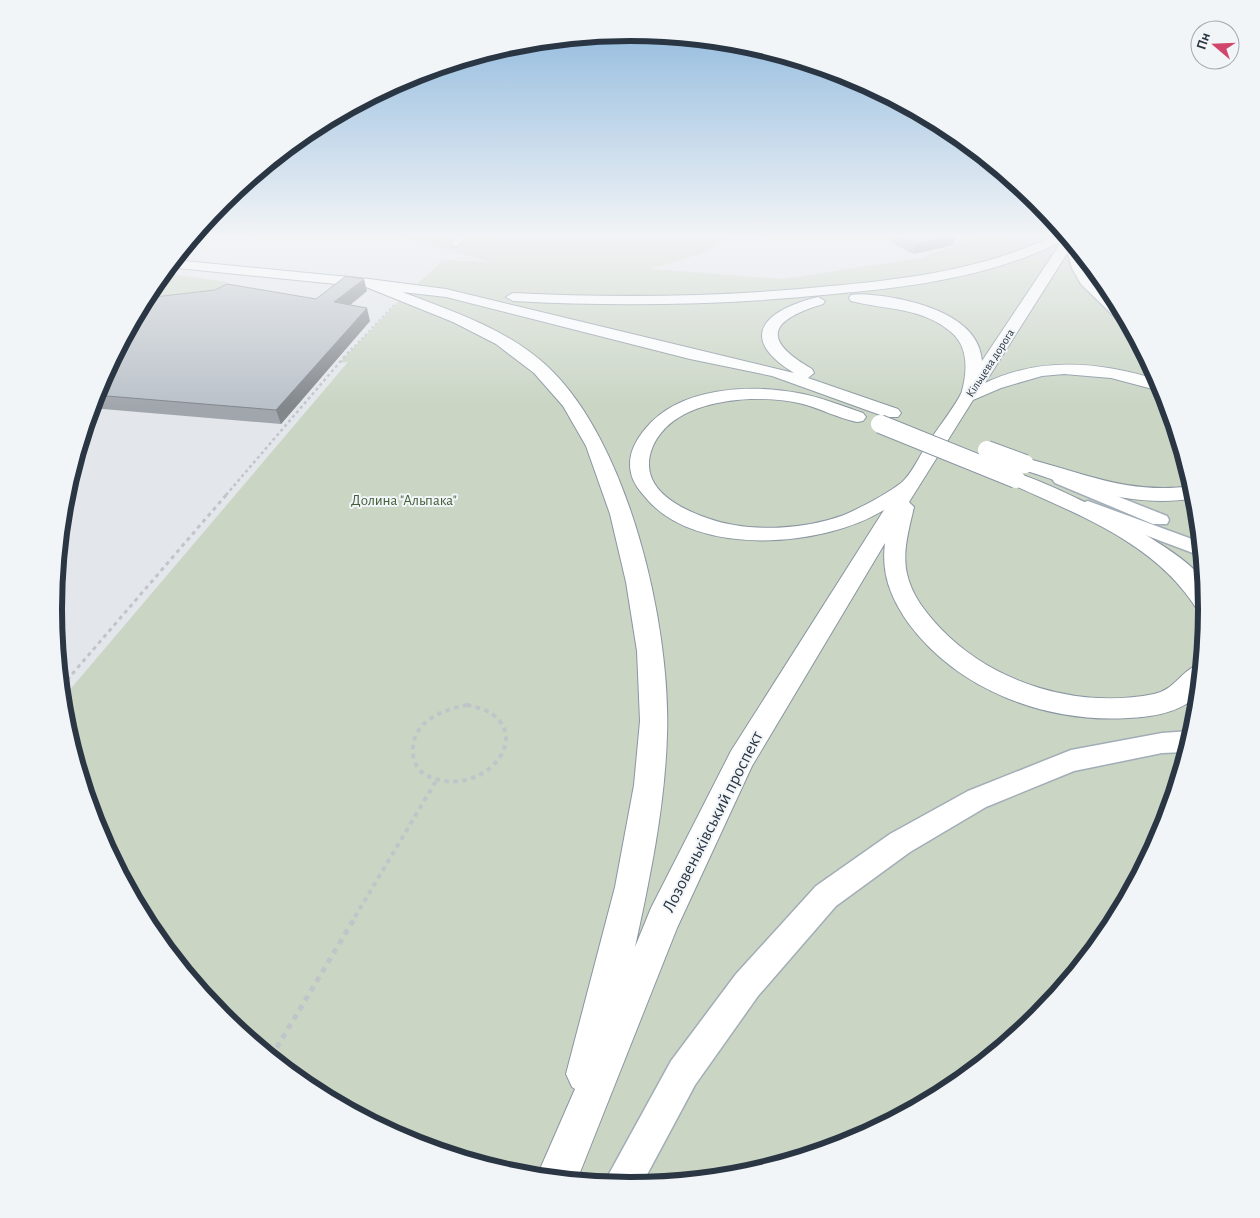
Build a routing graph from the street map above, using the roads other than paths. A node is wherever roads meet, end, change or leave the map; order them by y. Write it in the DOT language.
graph roads {
  1 [pos="391,292"];
  2 [pos="438,292"];
  3 [pos="821,292"];
  4 [pos="1037,292"];
  5 [pos="1096,292"];
  6 [pos="446,293"];
  7 [pos="1108,304"];
  8 [pos="690,354"];
  9 [pos="1151,384"];
  10 [pos="968,397"];
  11 [pos="853,399"];
  12 [pos="886,418"];
  13 [pos="1020,471"];
  14 [pos="909,486"];
  15 [pos="1186,492"];
  16 [pos="1193,535"];
  17 [pos="1194,547"];
  18 [pos="1198,591"];
  19 [pos="1193,681"];
  20 [pos="1182,742"];
  21 [pos="560,1169"];
  22 [pos="626,1177"];
  1 -- 21 [label="highway"];
  2 -- 6 [label="highway"];
  3 -- 6 [label="highway"];
  4 -- 10 [label="highway, Кільцева дорога"];
  5 -- 7 [label="main road"];
  6 -- 8 [label="highway"];
  8 -- 11 [label="highway"];
  8 -- 12 [label="highway"];
  9 -- 10 [label="highway"];
  10 -- 11 [label="highway"];
  10 -- 14 [label="highway, Кільцева дорога"];
  11 -- 12 [label="highway"];
  12 -- 13 [label="highway, bridge"];
  12 -- 14 [label="highway"];
  13 -- 15 [label="highway"];
  13 -- 16 [label="main road"];
  13 -- 17 [label="main road"];
  13 -- 18 [label="highway"];
  14 -- 19 [label="highway"];
  14 -- 21 [label="highway, Лозовеньківський проспект"];
  20 -- 22 [label="main road"];
}
